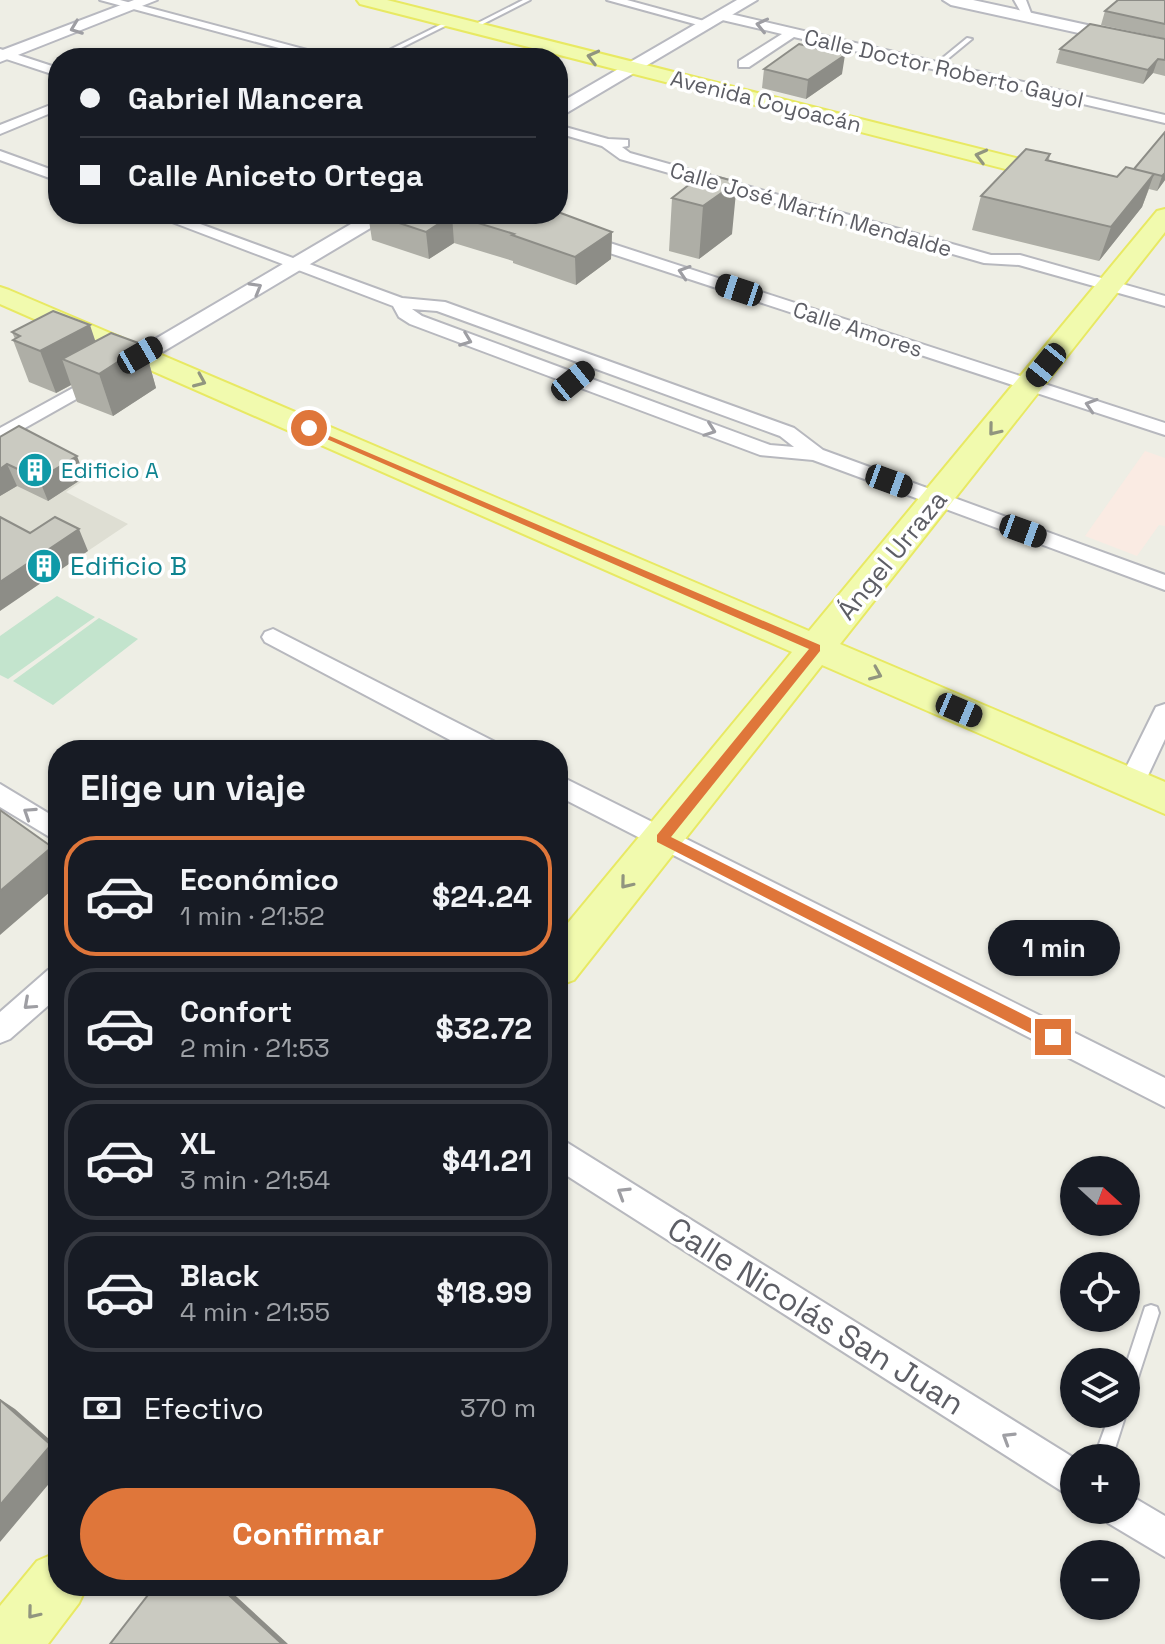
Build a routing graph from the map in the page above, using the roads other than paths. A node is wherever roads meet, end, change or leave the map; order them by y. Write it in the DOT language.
graph roads {
  1 [pos="106,0"];
  2 [pos="149,0"];
  3 [pos="366,0"];
  4 [pos="527,0"];
  5 [pos="613,0"];
  6 [pos="749,0"];
  7 [pos="951,0"];
  8 [pos="1020,0"];
  9 [pos="130,7"];
  10 [pos="165,18"];
  11 [pos="1030,18"];
  12 [pos="716,20"];
  13 [pos="450,22"];
  14 [pos="473,27"];
  15 [pos="232,31"];
  16 [pos="793,32"];
  17 [pos="216,38"];
  18 [pos="969,39"];
  19 [pos="1165,47"];
  20 [pos="252,48"];
  21 [pos="286,48"];
  22 [pos="397,48"];
  23 [pos="555,48"];
  24 [pos="568,51"];
  25 [pos="2,55"];
  26 [pos="744,64"];
  27 [pos="936,66"];
  28 [pos="634,68"];
  29 [pos="48,69"];
  30 [pos="568,106"];
  31 [pos="48,109"];
  32 [pos="1165,119"];
  33 [pos="0,130"];
  34 [pos="568,132"];
  35 [pos="0,155"];
  36 [pos="29,166"];
  37 [pos="48,173"];
  38 [pos="10,174"];
  39 [pos="1089,184"];
  40 [pos="1160,206"];
  41 [pos="186,224"];
  42 [pos="366,224"];
  43 [pos="566,234"];
  44 [pos="297,265"];
  45 [pos="1110,285"];
  46 [pos="0,295"];
  47 [pos="1165,301"];
  48 [pos="400,303"];
  49 [pos="140,355"];
  50 [pos="595,363"];
  51 [pos="573,381"];
  52 [pos="1030,385"];
  53 [pos="1165,429"];
  54 [pos="0,436"];
  55 [pos="816,454"];
  56 [pos="937,499"];
  57 [pos="1165,583"];
  58 [pos="273,637"];
  59 [pos="816,648"];
  60 [pos="1165,713"];
  61 [pos="471,740"];
  62 [pos="1131,784"];
  63 [pos="568,790"];
  64 [pos="0,794"];
  65 [pos="1165,799"];
  66 [pos="48,825"];
  67 [pos="662,839"];
  68 [pos="568,955"];
  69 [pos="48,988"];
  70 [pos="0,1030"];
  71 [pos="1165,1093"];
  72 [pos="568,1158"];
  73 [pos="1151,1313"];
  74 [pos="1140,1348"];
  75 [pos="1060,1471"];
  76 [pos="1140,1522"];
  77 [pos="1165,1538"];
  78 [pos="48,1595"];
  79 [pos="9,1644"];
  1 -- 9 [label="street"];
  2 -- 9 [label="street"];
  3 -- 13 [label="main road, Avenida Coyoacán"];
  4 -- 14 [label="lane"];
  5 -- 12 [label="street, Calle Doctor Roberto Gayol"];
  6 -- 12 [label="street"];
  7 -- 11 [label="street"];
  8 -- 11 [label="street"];
  9 -- 10 [label="street"];
  9 -- 25 [label="street, one-way"];
  10 -- 15 [label="street"];
  10 -- 17 [label="street"];
  11 -- 19 [label="street"];
  16 -- 12 [label="street, Calle Doctor Roberto Gayol, one-way"];
  12 -- 28 [label="street"];
  13 -- 14 [label="main road, Avenida Coyoacán"];
  13 -- 22 [label="lane"];
  23 -- 14 [label="main road, Avenida Coyoacán, one-way"];
  15 -- 17 [label="street"];
  15 -- 21 [label="street"];
  16 -- 26 [label="street"];
  16 -- 27 [label="street, Calle Doctor Roberto Gayol"];
  17 -- 20 [label="street"];
  18 -- 27 [label="lane"];
  28 -- 24 [label="main road, Avenida Coyoacán, one-way"];
  25 -- 29 [label="street"];
  27 -- 32 [label="street, Calle Doctor Roberto Gayol"];
  28 -- 30 [label="street"];
  39 -- 28 [label="main road, Avenida Coyoacán, one-way"];
  31 -- 33 [label="street"];
  34 -- 45 [label="street, Calle José Martín Mendalde"];
  35 -- 36 [label="street"];
  36 -- 37 [label="street"];
  36 -- 38 [label="street"];
  40 -- 45 [label="main road, Ángel Urraza"];
  41 -- 44 [label="street"];
  42 -- 44 [label="street"];
  52 -- 43 [label="street, Calle Amores, one-way"];
  44 -- 48 [label="street"];
  49 -- 44 [label="street, one-way"];
  45 -- 47 [label="street, Calle José Martín Mendalde"];
  45 -- 52 [label="main road, Ángel Urraza"];
  46 -- 49 [label="main road"];
  48 -- 50 [label="street"];
  48 -- 51 [label="street, one-way"];
  49 -- 54 [label="street"];
  49 -- 59 [label="main road, one-way"];
  50 -- 51 [label="street"];
  50 -- 55 [label="street"];
  51 -- 55 [label="street, one-way"];
  53 -- 52 [label="street, Calle Amores, one-way"];
  52 -- 56 [label="main road, Ángel Urraza, one-way"];
  55 -- 56 [label="street"];
  56 -- 57 [label="street"];
  56 -- 59 [label="main road, Ángel Urraza"];
  58 -- 61 [label="street"];
  59 -- 62 [label="main road, one-way"];
  59 -- 67 [label="main road, Ángel Urraza"];
  60 -- 62 [label="street"];
  62 -- 65 [label="main road"];
  63 -- 67 [label="street"];
  66 -- 64 [label="street, one-way"];
  67 -- 68 [label="main road, Ángel Urraza, one-way"];
  67 -- 71 [label="street"];
  69 -- 70 [label="street, one-way"];
  75 -- 72 [label="street, Calle Nicolás San Juan, one-way"];
  73 -- 74 [label="lane"];
  76 -- 77 [label="street"];
  78 -- 79 [label="main road, one-way"];
}
